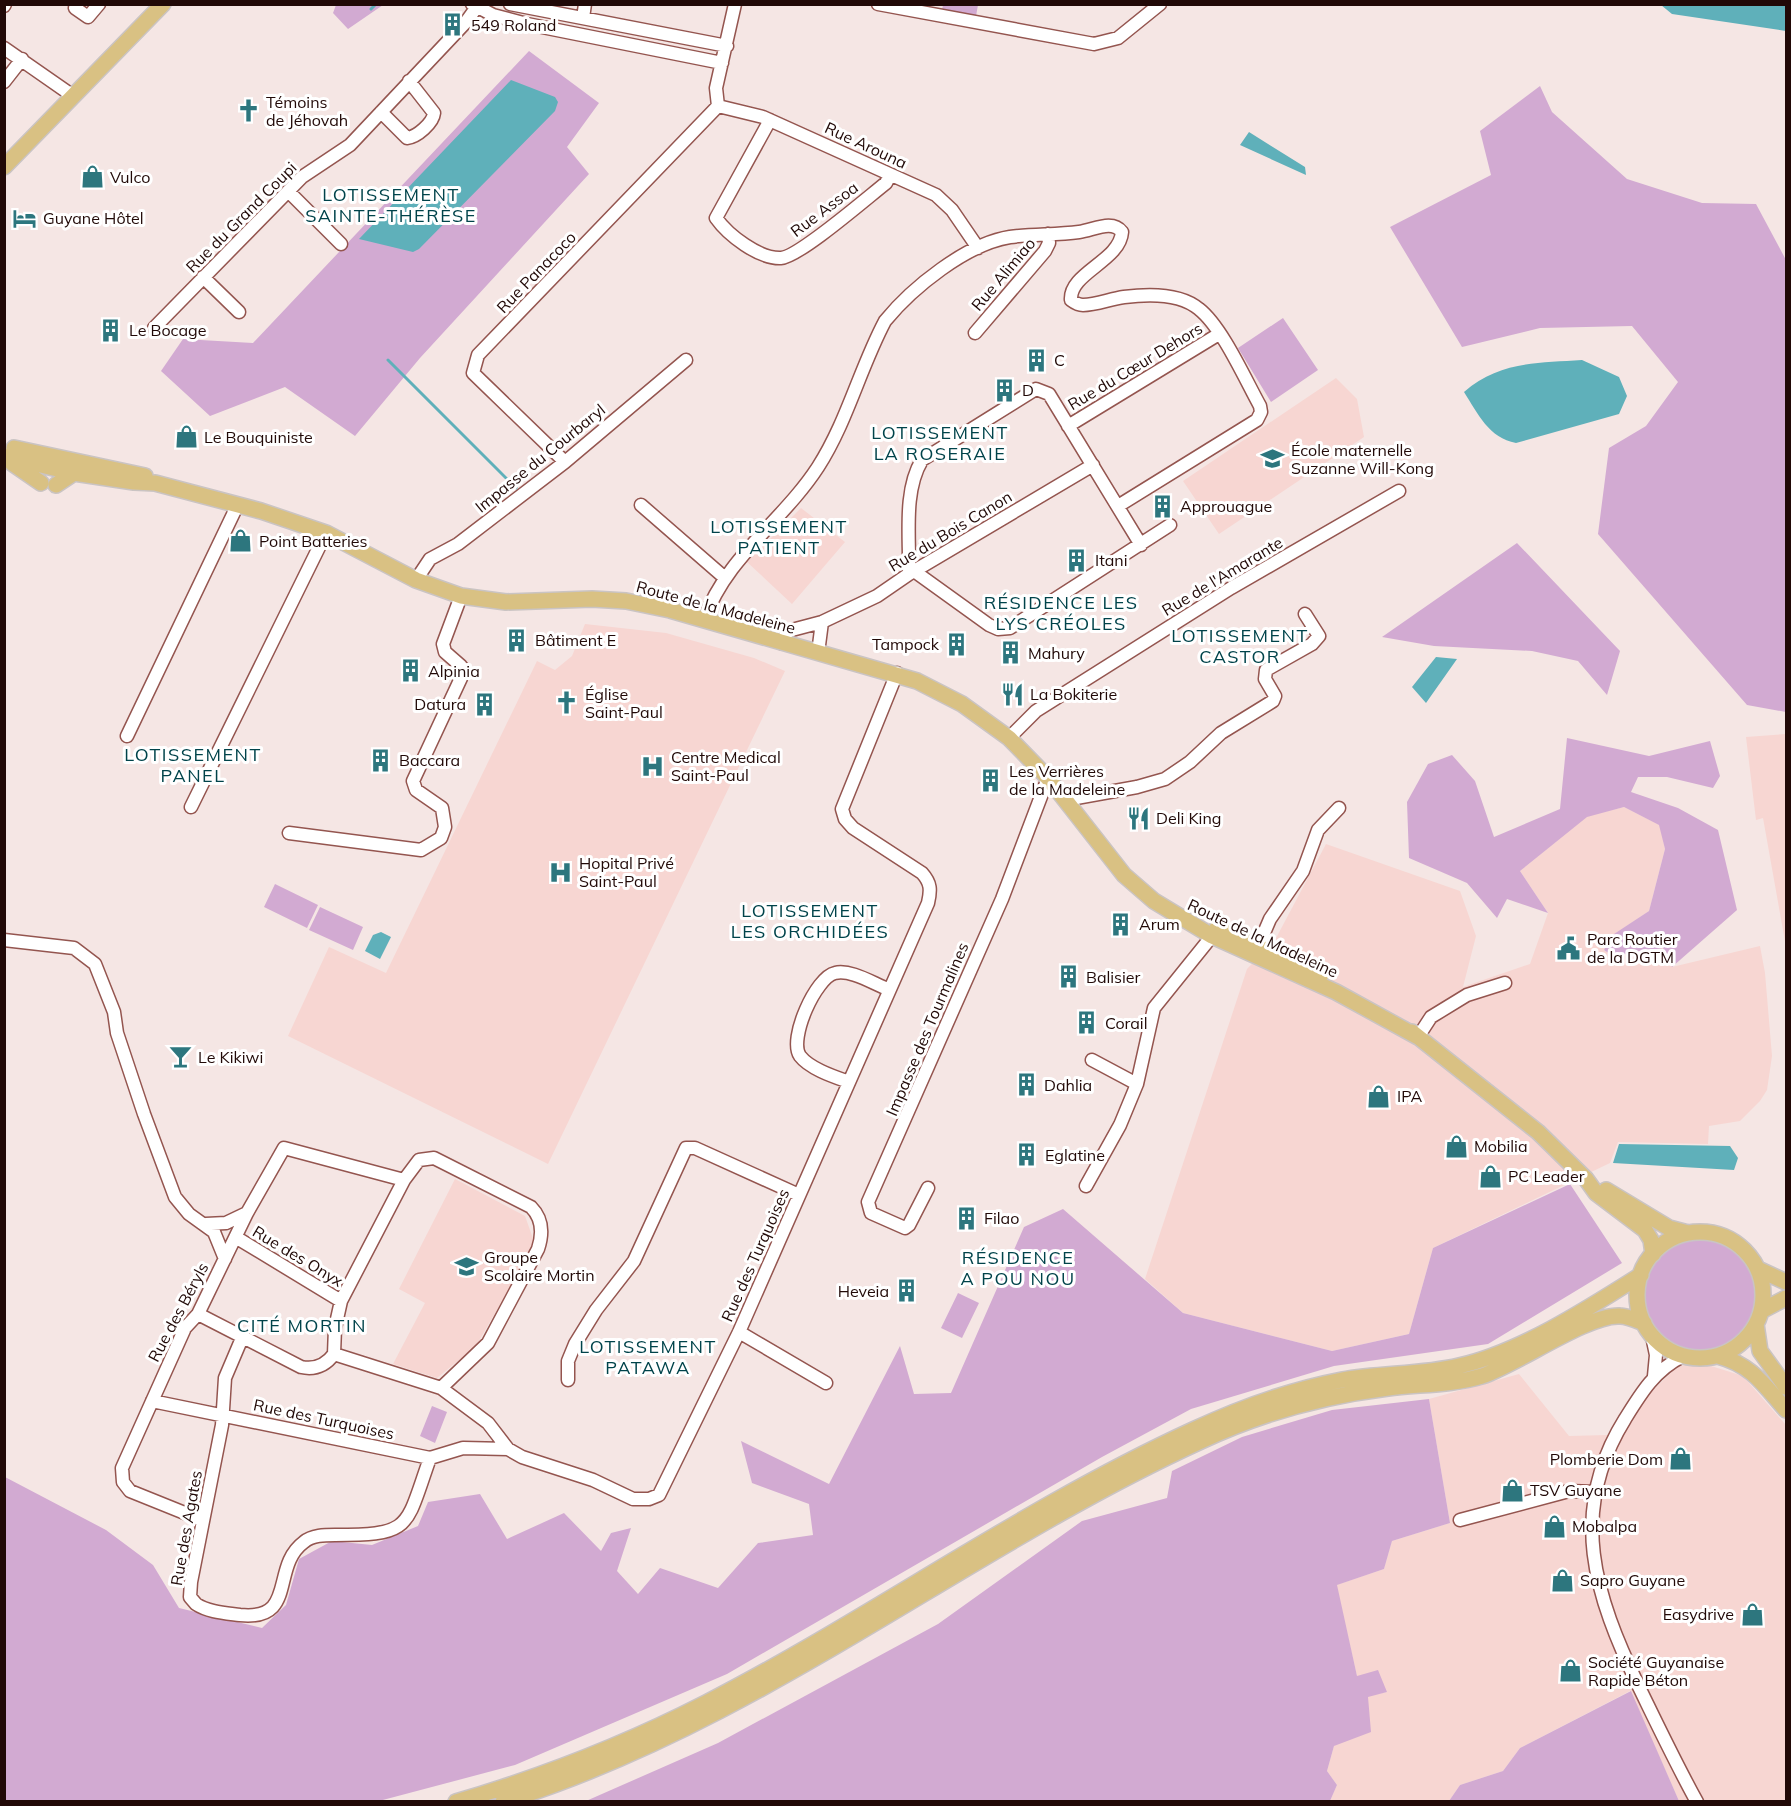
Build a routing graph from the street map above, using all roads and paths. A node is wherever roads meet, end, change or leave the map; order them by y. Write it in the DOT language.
graph roads {
  1 [pos="99,4"];
  2 [pos="163,4"];
  3 [pos="510,4"];
  4 [pos="585,4"];
  5 [pos="735,4"];
  6 [pos="878,4"];
  7 [pos="1160,4"];
  8 [pos="476,6"];
  9 [pos="75,8"];
  10 [pos="583,18"];
  11 [pos="727,46"];
  12 [pos="4,48"];
  13 [pos="22,59"];
  14 [pos="722,63"];
  15 [pos="409,81"];
  16 [pos="4,82"];
  17 [pos="73,96"];
  18 [pos="718,106"];
  19 [pos="381,112"];
  20 [pos="770,120"];
  21 [pos="4,167"];
  22 [pos="890,175"];
  23 [pos="288,191"];
  24 [pos="1048,234"];
  25 [pos="341,244"];
  26 [pos="978,248"];
  27 [pos="203,277"];
  28 [pos="239,312"];
  29 [pos="154,328"];
  30 [pos="975,333"];
  31 [pos="1219,334"];
  32 [pos="686,360"];
  33 [pos="1068,426"];
  34 [pos="4,446"];
  35 [pos="4,457"];
  36 [pos="565,462"];
  37 [pos="1093,465"];
  38 [pos="75,473"];
  39 [pos="155,483"];
  40 [pos="1399,491"];
  41 [pos="238,504"];
  42 [pos="641,505"];
  43 [pos="1118,506"];
  44 [pos="1170,525"];
  45 [pos="326,533"];
  46 [pos="1141,544"];
  47 [pos="912,573"];
  48 [pos="725,578"];
  49 [pos="416,580"];
  50 [pos="461,596"];
  51 [pos="1305,614"];
  52 [pos="704,620"];
  53 [pos="822,622"];
  54 [pos="781,643"];
  55 [pos="818,652"];
  56 [pos="897,673"];
  57 [pos="127,736"];
  58 [pos="1009,738"];
  59 [pos="1047,778"];
  60 [pos="1065,800"];
  61 [pos="191,807"];
  62 [pos="1339,808"];
  63 [pos="289,833"];
  64 [pos="1107,853"];
  65 [pos="1212,936"];
  66 [pos="4,940"];
  67 [pos="1257,951"];
  68 [pos="1505,983"];
  69 [pos="888,989"];
  70 [pos="1418,1037"];
  71 [pos="1092,1060"];
  72 [pos="849,1082"];
  73 [pos="1137,1084"];
  74 [pos="1586,1179"];
  75 [pos="404,1180"];
  76 [pos="1086,1186"];
  77 [pos="928,1188"];
  78 [pos="799,1195"];
  79 [pos="247,1213"];
  80 [pos="206,1224"];
  81 [pos="1688,1233"];
  82 [pos="237,1238"];
  83 [pos="1653,1254"];
  84 [pos="225,1259"];
  85 [pos="1758,1269"];
  86 [pos="1641,1275"];
  87 [pos="1786,1282"];
  88 [pos="1786,1298"];
  89 [pos="341,1301"];
  90 [pos="198,1314"];
  91 [pos="1759,1318"];
  92 [pos="1644,1323"];
  93 [pos="739,1332"];
  94 [pos="1652,1336"];
  95 [pos="242,1338"];
  96 [pos="334,1354"];
  97 [pos="1683,1356"];
  98 [pos="1718,1356"];
  99 [pos="1654,1376"];
  100 [pos="568,1380"];
  101 [pos="826,1383"];
  102 [pos="1786,1387"];
  103 [pos="441,1388"];
  104 [pos="152,1401"];
  105 [pos="1786,1410"];
  106 [pos="223,1415"];
  107 [pos="508,1449"];
  108 [pos="430,1458"];
  109 [pos="1594,1492"];
  110 [pos="202,1520"];
  111 [pos="1460,1520"];
  112 [pos="456,1802"];
  113 [pos="503,1802"];
  114 [pos="1697,1802"];
  1 -- 9 [label="street"];
  2 -- 17 [label="main road"];
  3 -- 10 [label="street"];
  4 -- 10 [label="street"];
  5 -- 11 [label="street"];
  6 -- 7 [label="street"];
  8 -- 14 [label="street"];
  8 -- 15 [label="street, Rue du Grand Coupi"];
  10 -- 11 [label="street"];
  11 -- 14 [label="street"];
  12 -- 13 [label="street"];
  13 -- 16 [label="street"];
  13 -- 17 [label="street"];
  14 -- 18 [label="street"];
  15 -- 19 [label="street, Rue du Grand Coupi"];
  15 -- 19 [label="street"];
  17 -- 21 [label="main road"];
  18 -- 20 [label="street, Rue Arouna"];
  18 -- 36 [label="street, Rue Panacoco"];
  19 -- 23 [label="street, Rue du Grand Coupi"];
  20 -- 22 [label="street, Rue Arouna"];
  20 -- 22 [label="street, Rue Assoa"];
  22 -- 26 [label="street, Rue Arouna"];
  23 -- 25 [label="street"];
  23 -- 27 [label="street, Rue du Grand Coupi"];
  24 -- 26 [label="street"];
  24 -- 30 [label="street, Rue Alimiao"];
  24 -- 31 [label="street"];
  26 -- 48 [label="street"];
  27 -- 28 [label="street"];
  27 -- 29 [label="street, Rue du Grand Coupi"];
  31 -- 33 [label="street, Rue du Cœur Dehors"];
  31 -- 43 [label="street"];
  32 -- 36 [label="street, Impasse du Courbaryl"];
  33 -- 37 [label="street"];
  33 -- 47 [label="street"];
  34 -- 39 [label="main road, Route de la Madeleine"];
  35 -- 38 [label="main road, Route de la Madeleine"];
  35 -- 38 [label="main road"];
  36 -- 49 [label="street, Impasse du Courbaryl"];
  37 -- 43 [label="street"];
  37 -- 47 [label="street, Rue du Bois Canon"];
  38 -- 39 [label="main road, Route de la Madeleine"];
  39 -- 41 [label="main road, Route de la Madeleine"];
  40 -- 58 [label="street, Rue de l'Amarante"];
  41 -- 45 [label="main road, Route de la Madeleine"];
  41 -- 57 [label="street"];
  42 -- 48 [label="street"];
  43 -- 46 [label="street"];
  44 -- 46 [label="street"];
  45 -- 49 [label="main road, Route de la Madeleine"];
  45 -- 61 [label="street"];
  46 -- 47 [label="street"];
  47 -- 53 [label="street, Rue du Bois Canon"];
  48 -- 52 [label="street"];
  49 -- 50 [label="main road, Route de la Madeleine"];
  50 -- 52 [label="main road, Route de la Madeleine"];
  50 -- 63 [label="street"];
  51 -- 60 [label="street"];
  52 -- 54 [label="main road, Route de la Madeleine"];
  53 -- 54 [label="street, Rue du Bois Canon"];
  53 -- 55 [label="street"];
  54 -- 55 [label="main road, Route de la Madeleine"];
  55 -- 56 [label="main road, Route de la Madeleine"];
  56 -- 58 [label="main road, Route de la Madeleine"];
  56 -- 69 [label="street, Rue des Turquoises"];
  58 -- 59 [label="main road, Route de la Madeleine"];
  59 -- 60 [label="main road, Route de la Madeleine"];
  59 -- 77 [label="street, Impasse des Tourmalines"];
  60 -- 64 [label="main road, Route de la Madeleine"];
  62 -- 67 [label="street"];
  64 -- 65 [label="main road, Route de la Madeleine"];
  64 -- 67 [label="main road, Route de la Madeleine"];
  65 -- 67 [label="main road, Route de la Madeleine"];
  65 -- 73 [label="street"];
  66 -- 80 [label="street"];
  67 -- 70 [label="main road, Route de la Madeleine"];
  68 -- 70 [label="street"];
  69 -- 72 [label="street, Rue des Turquoises"];
  69 -- 72 [label="street"];
  70 -- 74 [label="main road, Route de la Madeleine"];
  71 -- 73 [label="street"];
  72 -- 78 [label="street, Rue des Turquoises"];
  73 -- 76 [label="street"];
  74 -- 81 [label="main road, Route de la Madeleine"];
  74 -- 83 [label="main road, Route de la Madeleine"];
  75 -- 79 [label="street, Rue des Béryls"];
  75 -- 89 [label="street"];
  75 -- 103 [label="street"];
  78 -- 93 [label="street, Rue des Turquoises"];
  78 -- 100 [label="street"];
  79 -- 80 [label="street"];
  79 -- 82 [label="street, Rue des Béryls"];
  80 -- 84 [label="street"];
  81 -- 83 [label="main road"];
  81 -- 85 [label="main road"];
  82 -- 84 [label="street, Rue des Béryls"];
  82 -- 89 [label="street, Rue des Onyx"];
  83 -- 86 [label="main road"];
  84 -- 90 [label="street, Rue des Béryls"];
  85 -- 87 [label="main road"];
  85 -- 91 [label="main road"];
  86 -- 92 [label="main road"];
  86 -- 112 [label="main road"];
  88 -- 91 [label="main road"];
  89 -- 96 [label="street"];
  90 -- 95 [label="street"];
  90 -- 104 [label="street, Rue des Béryls"];
  91 -- 98 [label="main road"];
  91 -- 102 [label="main road"];
  92 -- 94 [label="main road"];
  92 -- 113 [label="main road"];
  93 -- 101 [label="street"];
  93 -- 107 [label="street, Rue des Turquoises"];
  94 -- 97 [label="main road"];
  94 -- 99 [label="street"];
  95 -- 96 [label="street"];
  95 -- 106 [label="street, Rue des Agates"];
  96 -- 103 [label="street"];
  97 -- 98 [label="main road"];
  97 -- 99 [label="street"];
  98 -- 105 [label="main road"];
  99 -- 109 [label="street"];
  103 -- 107 [label="street"];
  104 -- 106 [label="street, Rue des Turquoises"];
  104 -- 110 [label="street, Rue des Béryls"];
  106 -- 108 [label="street, Rue des Turquoises"];
  106 -- 110 [label="street, Rue des Agates"];
  107 -- 108 [label="street, Rue des Turquoises"];
  108 -- 110 [label="street, Rue des Agates"];
  109 -- 111 [label="street"];
  109 -- 114 [label="street"];
}
